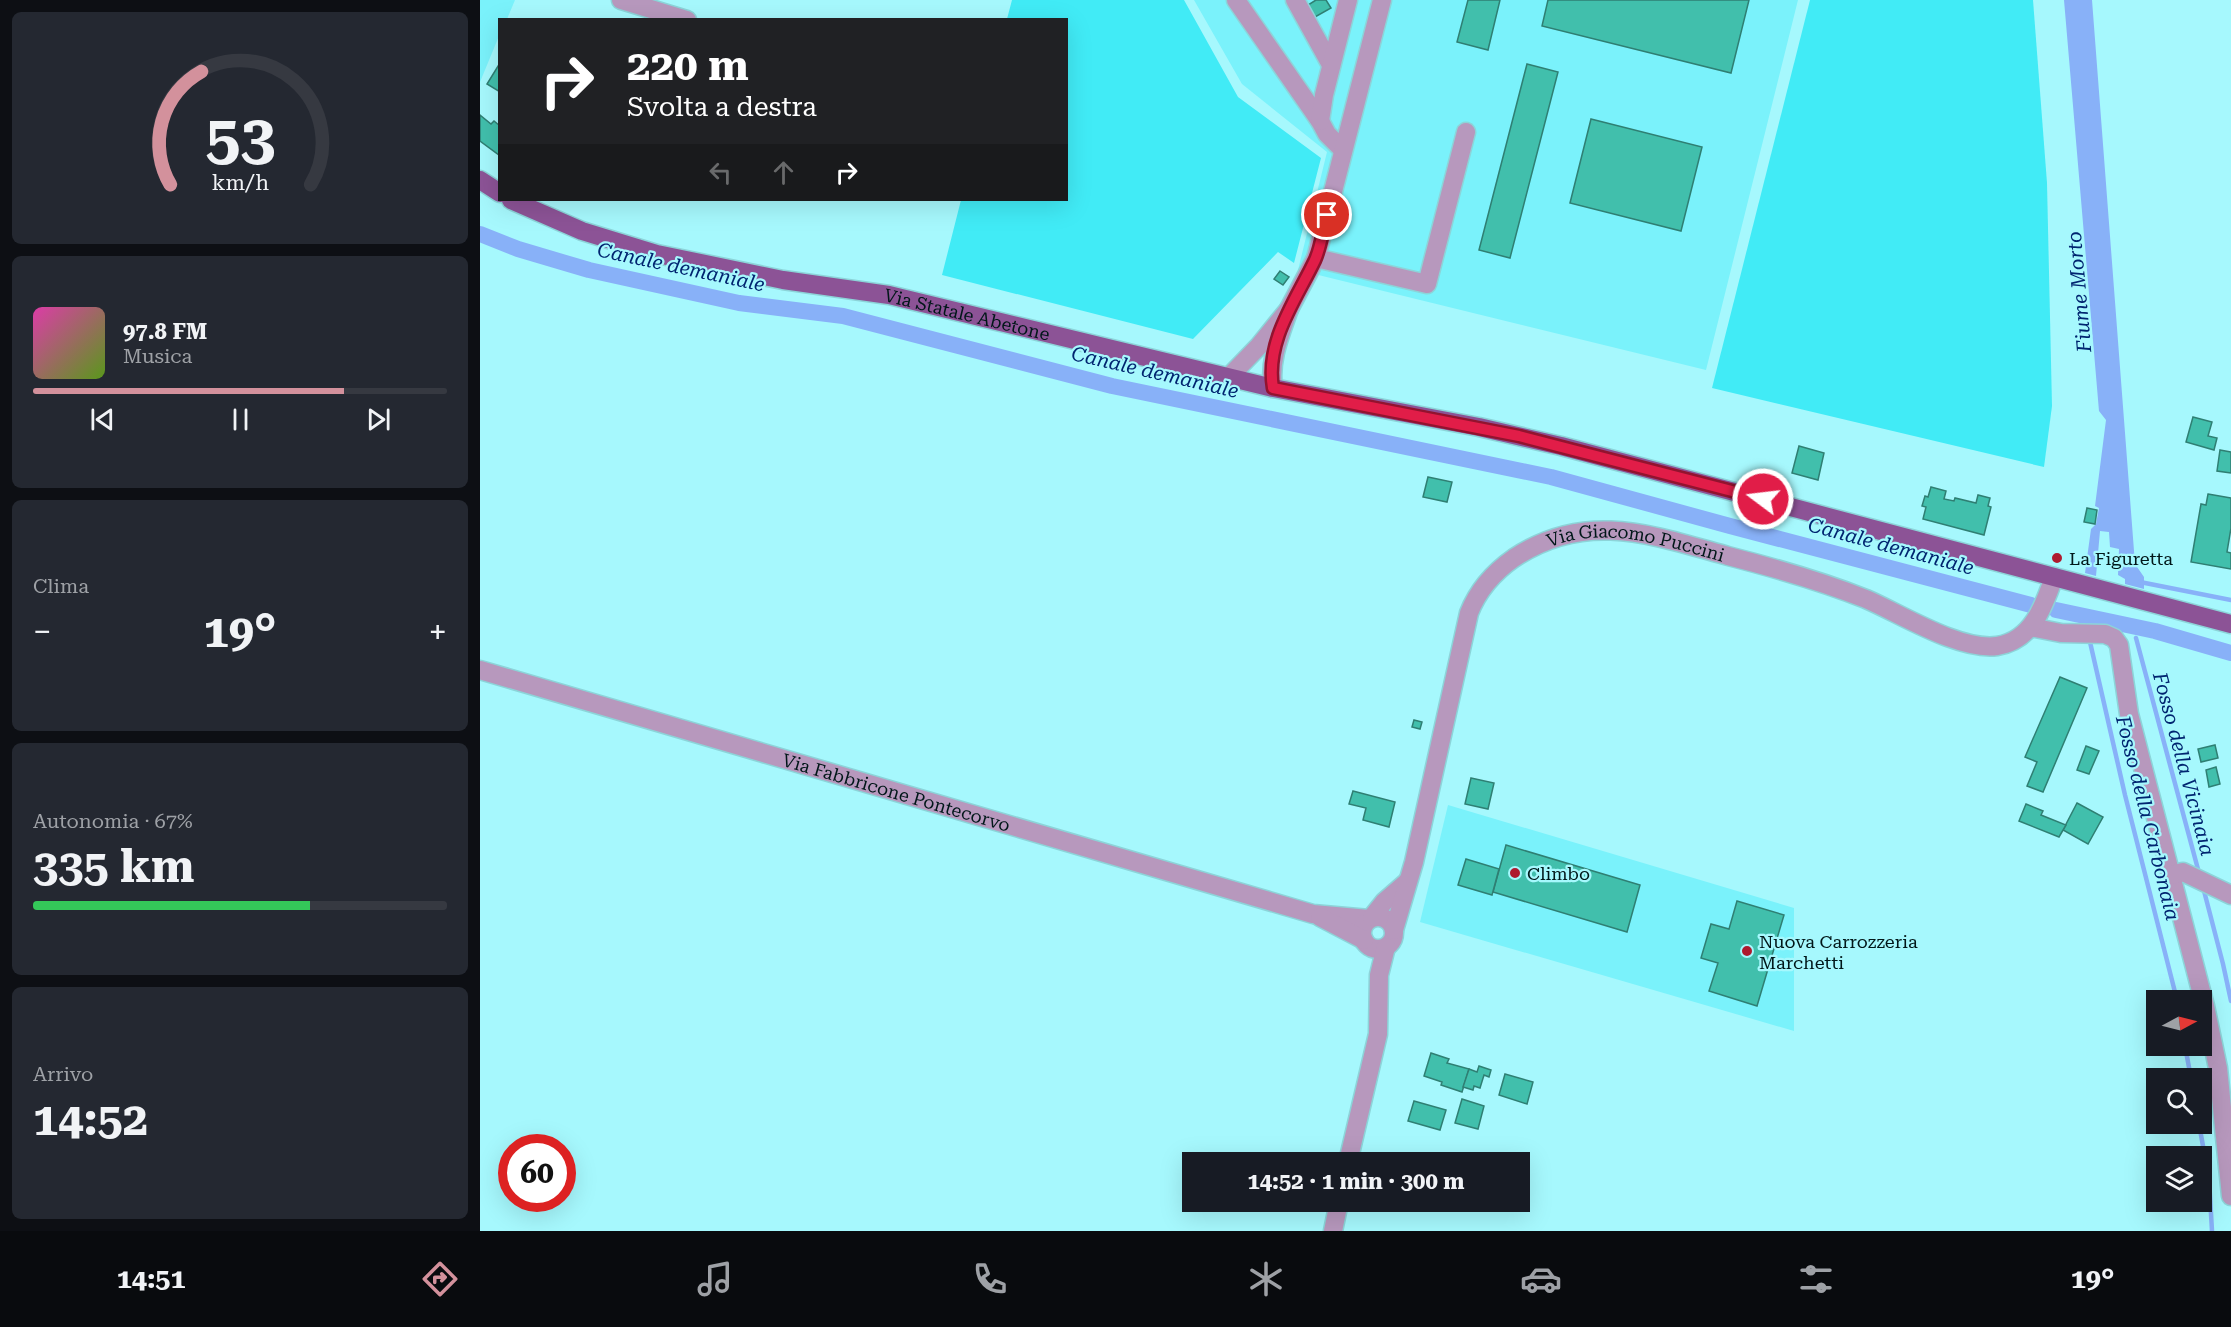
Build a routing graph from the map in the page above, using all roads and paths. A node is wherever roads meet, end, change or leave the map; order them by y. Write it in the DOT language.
graph roads {
  1 [pos="621,0"];
  2 [pos="1236,0"];
  3 [pos="1294,0"];
  4 [pos="1348,0"];
  5 [pos="1382,0"];
  6 [pos="680,18"];
  7 [pos="1331,65"];
  8 [pos="1320,121"];
  9 [pos="1466,132"];
  10 [pos="1343,150"];
  11 [pos="480,180"];
  12 [pos="498,192"];
  13 [pos="513,201"];
  14 [pos="1316,258"];
  15 [pos="1288,309"];
  16 [pos="1228,378"];
  17 [pos="1273,388"];
  18 [pos="2052,582"];
  19 [pos="2034,623"];
  20 [pos="2231,624"];
  21 [pos="480,670"];
  22 [pos="2175,874"];
  23 [pos="1408,880"];
  24 [pos="2227,893"];
  25 [pos="1313,914"];
  26 [pos="1371,918"];
  27 [pos="1394,930"];
  28 [pos="1365,942"];
  29 [pos="1386,947"];
  30 [pos="1379,1004"];
  31 [pos="1350,1152"];
  32 [pos="2231,1196"];
  33 [pos="1337,1212"];
  34 [pos="1333,1231"];
  1 -- 6 [label="street"];
  2 -- 8 [label="street"];
  3 -- 7 [label="street"];
  4 -- 7 [label="street"];
  5 -- 10 [label="street"];
  7 -- 8 [label="street"];
  8 -- 10 [label="street"];
  9 -- 14 [label="street"];
  10 -- 14 [label="street"];
  11 -- 12 [label="main road"];
  13 -- 16 [label="main road, Via Statale Abetone"];
  14 -- 15 [label="street"];
  15 -- 16 [label="street"];
  15 -- 17 [label="street"];
  16 -- 17 [label="main road, Via Statale Abetone"];
  17 -- 18 [label="main road, Via Statale Abetone"];
  18 -- 19 [label="street"];
  18 -- 20 [label="main road, Via Statale Abetone"];
  19 -- 22 [label="street"];
  19 -- 23 [label="street, Via Giacomo Puccini"];
  21 -- 25 [label="street, Via Fabbricone Pontecorvo"];
  22 -- 24 [label="street"];
  22 -- 32 [label="street"];
  23 -- 26 [label="street"];
  23 -- 27 [label="street, Via Giacomo Puccini"];
  25 -- 26 [label="street, Via Fabbricone Pontecorvo"];
  25 -- 28 [label="street, Via Fabbricone Pontecorvo"];
  26 -- 27 [label="street"];
  26 -- 28 [label="street"];
  27 -- 29 [label="street"];
  28 -- 29 [label="street"];
  28 -- 30 [label="street"];
  29 -- 30 [label="street"];
  30 -- 31 [label="street"];
  33 -- 34 [label="street"];
}
